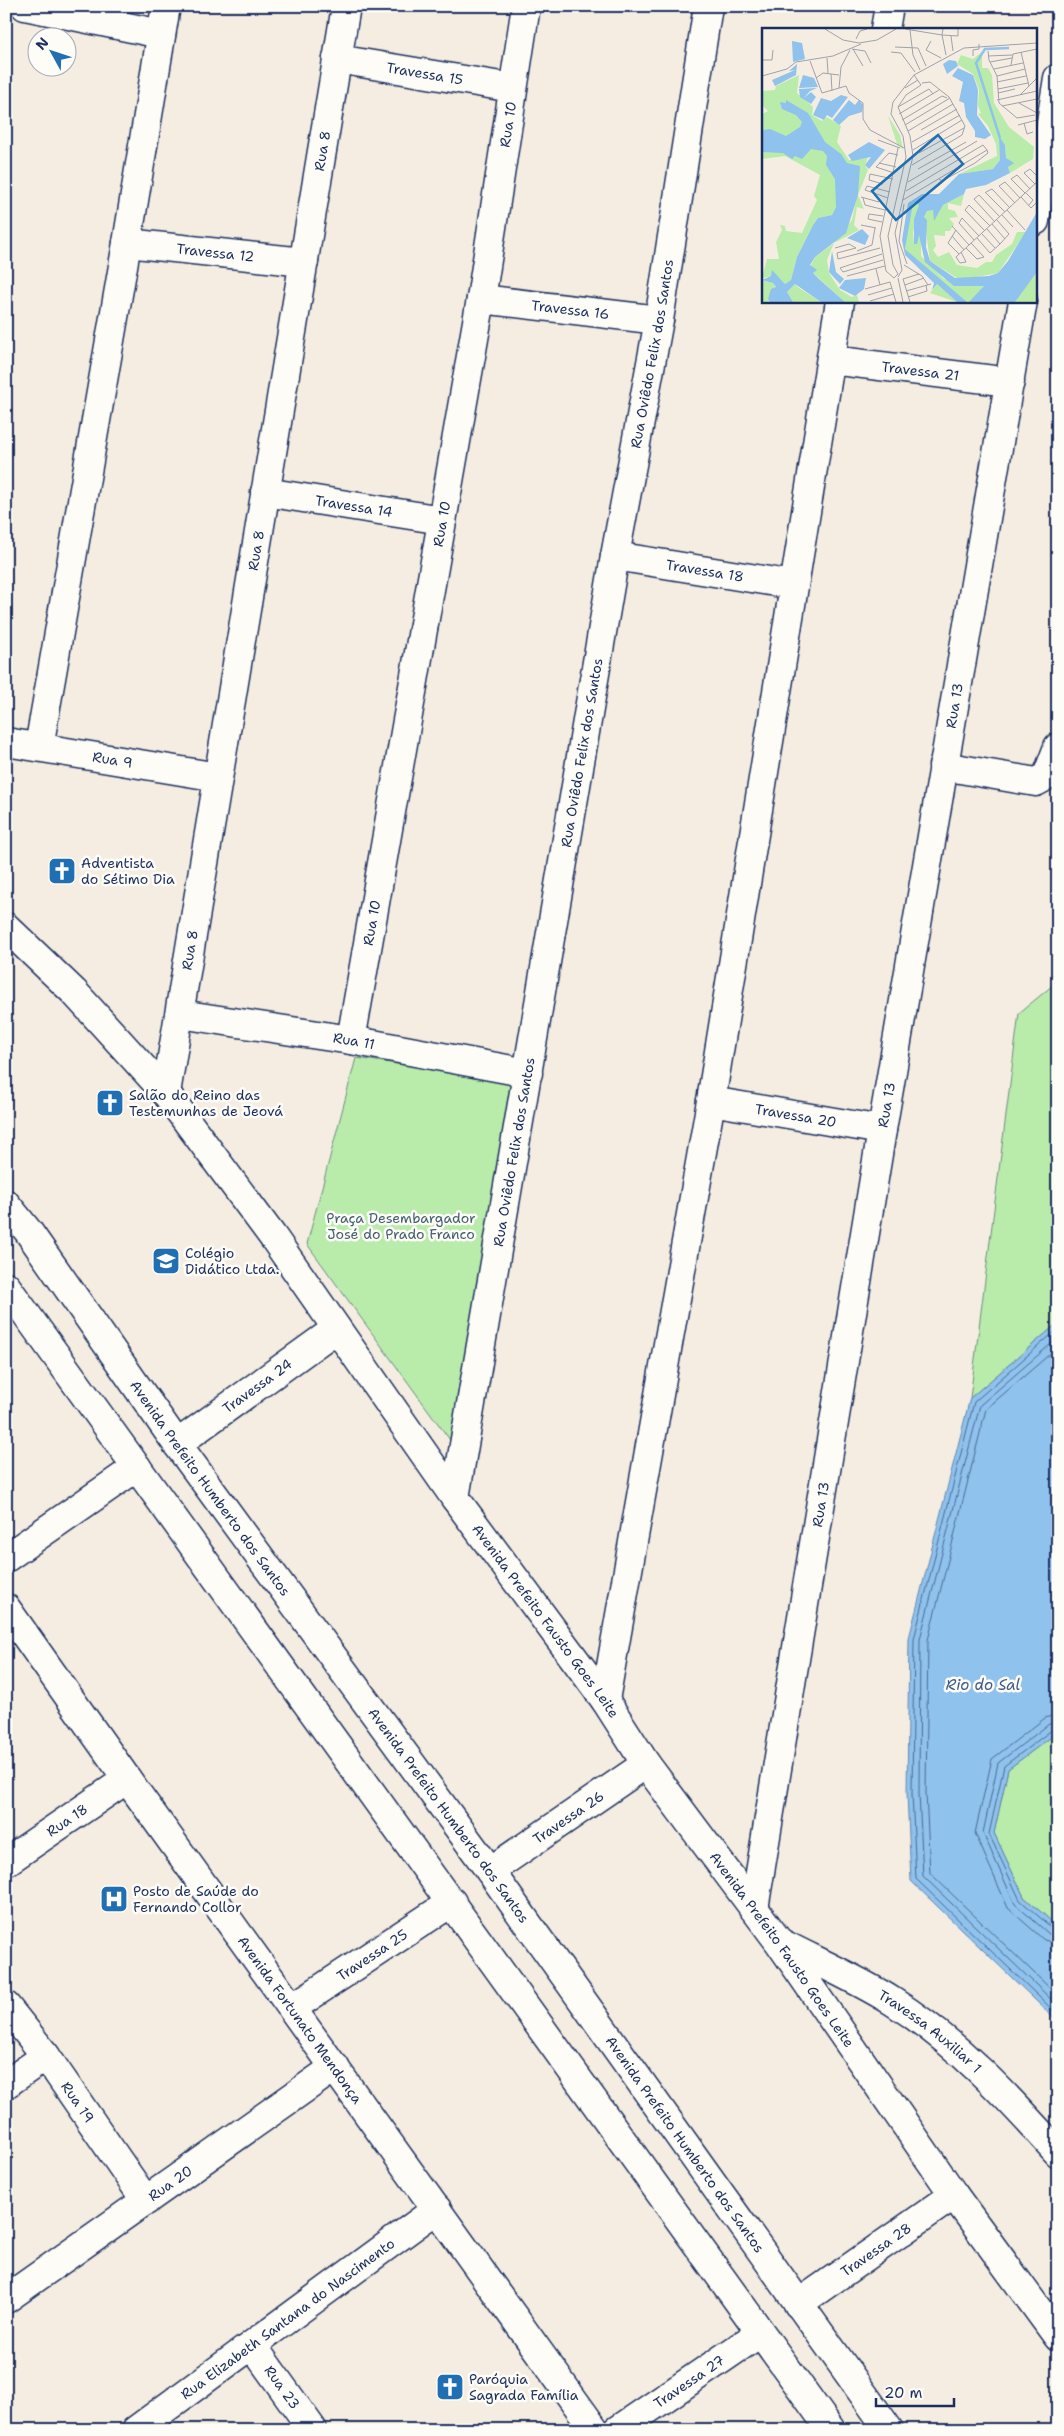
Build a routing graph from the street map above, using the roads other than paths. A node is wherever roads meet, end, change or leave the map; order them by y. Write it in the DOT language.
graph roads {
  1 [pos="25,6"];
  2 [pos="166,6"];
  3 [pos="346,6"];
  4 [pos="526,6"];
  5 [pos="708,6"];
  6 [pos="889,6"];
  7 [pos="885,28"];
  8 [pos="161,34"];
  9 [pos="337,59"];
  10 [pos="1058,78"];
  11 [pos="513,88"];
  12 [pos="1036,215"];
  13 [pos="127,243"];
  14 [pos="304,262"];
  15 [pos="481,299"];
  16 [pos="840,302"];
  17 [pos="1023,302"];
  18 [pos="659,320"];
  19 [pos="831,360"];
  20 [pos="1010,382"];
  21 [pos="264,492"];
  22 [pos="442,520"];
  23 [pos="615,556"];
  24 [pos="794,585"];
  25 [pos="6,742"];
  26 [pos="39,747"];
  27 [pos="1058,747"];
  28 [pos="943,766"];
  29 [pos="218,777"];
  30 [pos="6,927"];
  31 [pos="180,1014"];
  32 [pos="351,1040"];
  33 [pos="528,1073"];
  34 [pos="166,1093"];
  35 [pos="711,1101"];
  36 [pos="882,1130"];
  37 [pos="6,1204"];
  38 [pos="6,1286"];
  39 [pos="336,1329"];
  40 [pos="177,1444"];
  41 [pos="138,1467"];
  42 [pos="455,1498"];
  43 [pos="6,1558"];
  44 [pos="6,1608"];
  45 [pos="15,1643"];
  46 [pos="605,1700"];
  47 [pos="646,1764"];
  48 [pos="127,1779"];
  49 [pos="6,1862"];
  50 [pos="490,1871"];
  51 [pos="452,1902"];
  52 [pos="754,1909"];
  53 [pos="779,1942"];
  54 [pos="6,2006"];
  55 [pos="292,2008"];
  56 [pos="46,2056"];
  57 [pos="335,2066"];
  58 [pos="6,2084"];
  59 [pos="1058,2153"];
  60 [pos="954,2195"];
  61 [pos="146,2201"];
  62 [pos="438,2209"];
  63 [pos="6,2299"];
  64 [pos="798,2304"];
  65 [pos="760,2333"];
  66 [pos="1058,2338"];
  67 [pos="252,2345"];
  68 [pos="136,2430"];
  69 [pos="313,2430"];
  70 [pos="596,2430"];
  71 [pos="618,2430"];
  72 [pos="831,2430"];
  73 [pos="889,2430"];
  1 -- 8 [label="street"];
  2 -- 8 [label="street"];
  3 -- 9 [label="street, Rua 8"];
  4 -- 11 [label="street, Rua 10"];
  5 -- 18 [label="street, Rua Oviêdo Felix dos Santos"];
  6 -- 7 [label="street"];
  8 -- 13 [label="street"];
  9 -- 11 [label="street, Travessa 15"];
  9 -- 14 [label="street, Rua 8"];
  10 -- 12 [label="street"];
  11 -- 15 [label="street, Rua 10"];
  13 -- 14 [label="street, Travessa 12"];
  13 -- 26 [label="street"];
  14 -- 21 [label="street, Rua 8"];
  15 -- 18 [label="street, Travessa 16"];
  15 -- 22 [label="street, Rua 10"];
  16 -- 19 [label="street"];
  17 -- 20 [label="street, Rua 13"];
  18 -- 23 [label="street, Rua Oviêdo Felix dos Santos"];
  19 -- 20 [label="street, Travessa 21"];
  19 -- 24 [label="street"];
  20 -- 28 [label="street, Rua 13"];
  21 -- 22 [label="street, Travessa 14"];
  21 -- 29 [label="street, Rua 8"];
  22 -- 32 [label="street, Rua 10"];
  23 -- 24 [label="street, Travessa 18"];
  23 -- 33 [label="street, Rua Oviêdo Felix dos Santos"];
  24 -- 35 [label="street"];
  25 -- 26 [label="street, Rua 9"];
  26 -- 29 [label="street, Rua 9"];
  27 -- 28 [label="street"];
  28 -- 36 [label="street, Rua 13"];
  29 -- 31 [label="street, Rua 8"];
  30 -- 34 [label="street, Avenida Prefeito Fausto Goes Leite"];
  31 -- 32 [label="street, Rua 11"];
  31 -- 34 [label="street, Rua 8"];
  32 -- 33 [label="street, Rua 11"];
  33 -- 42 [label="street, Rua Oviêdo Felix dos Santos"];
  34 -- 39 [label="street, Avenida Prefeito Fausto Goes Leite"];
  35 -- 36 [label="street, Travessa 20"];
  35 -- 46 [label="street"];
  36 -- 52 [label="street, Rua 13"];
  37 -- 40 [label="street, Avenida Prefeito Humberto dos Santos"];
  38 -- 41 [label="street"];
  39 -- 40 [label="street, Travessa 24"];
  39 -- 42 [label="street, Avenida Prefeito Fausto Goes Leite"];
  40 -- 50 [label="street, Avenida Prefeito Humberto dos Santos"];
  41 -- 43 [label="street"];
  41 -- 51 [label="street"];
  42 -- 46 [label="street, Avenida Prefeito Fausto Goes Leite"];
  44 -- 45 [label="street, Avenida Fortunato Mendonça"];
  45 -- 48 [label="street, Avenida Fortunato Mendonça"];
  46 -- 47 [label="street, Avenida Prefeito Fausto Goes Leite"];
  47 -- 50 [label="street, Travessa 26"];
  47 -- 52 [label="street, Avenida Prefeito Fausto Goes Leite"];
  48 -- 49 [label="street, Rua 18"];
  48 -- 55 [label="street, Avenida Fortunato Mendonça"];
  50 -- 64 [label="street, Avenida Prefeito Humberto dos Santos"];
  51 -- 55 [label="street, Travessa 25"];
  51 -- 65 [label="street"];
  52 -- 53 [label="street, Avenida Prefeito Fausto Goes Leite"];
  53 -- 59 [label="street, Travessa Auxiliar 1"];
  53 -- 60 [label="street, Avenida Prefeito Fausto Goes Leite"];
  54 -- 56 [label="street, Rua 19"];
  55 -- 57 [label="street, Avenida Fortunato Mendonça"];
  56 -- 58 [label="street"];
  56 -- 61 [label="street, Rua 19"];
  57 -- 61 [label="street, Rua 20"];
  57 -- 62 [label="street, Avenida Fortunato Mendonça"];
  60 -- 64 [label="street, Travessa 28"];
  60 -- 66 [label="street, Avenida Prefeito Fausto Goes Leite"];
  61 -- 63 [label="street, Rua 20"];
  62 -- 67 [label="street, Rua Elizabeth Santana do Nascimento"];
  62 -- 70 [label="street, Avenida Fortunato Mendonça"];
  64 -- 73 [label="street, Avenida Prefeito Humberto dos Santos"];
  65 -- 71 [label="street, Travessa 27"];
  65 -- 72 [label="street"];
  67 -- 68 [label="street, Rua Elizabeth Santana do Nascimento"];
  67 -- 69 [label="street, Rua 23"];
}
